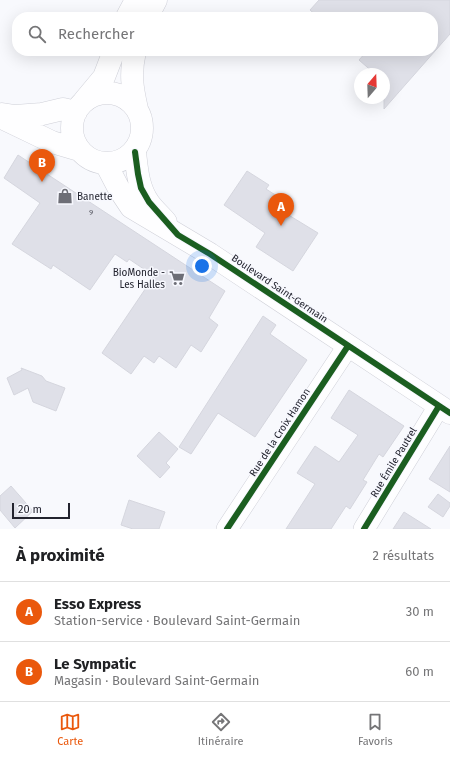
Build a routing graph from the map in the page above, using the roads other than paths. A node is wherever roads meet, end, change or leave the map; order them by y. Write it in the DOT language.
graph roads {
  1 [pos="136,0"];
  2 [pos="156,0"];
  3 [pos="130,12"];
  4 [pos="150,12"];
  5 [pos="112,56"];
  6 [pos="134,56"];
  7 [pos="80,107"];
  8 [pos="137,109"];
  9 [pos="0,114"];
  10 [pos="0,117"];
  11 [pos="79,150"];
  12 [pos="134,152"];
  13 [pos="106,164"];
  14 [pos="178,235"];
  15 [pos="348,346"];
  16 [pos="444,410"];
  17 [pos="227,529"];
  18 [pos="364,529"];
  1 -- 3 [label="main road"];
  2 -- 4 [label="main road"];
  5 -- 7 [label="main road"];
  6 -- 8 [label="main road"];
  7 -- 8 [label="main road"];
  7 -- 9 [label="main road"];
  7 -- 11 [label="main road"];
  8 -- 12 [label="main road"];
  10 -- 11 [label="main road"];
  11 -- 13 [label="main road"];
  12 -- 13 [label="main road"];
  12 -- 14 [label="main road, Boulevard Saint-Germain"];
  13 -- 14 [label="main road, Boulevard Saint-Germain"];
  14 -- 15 [label="main road, Boulevard Saint-Germain"];
  15 -- 16 [label="main road, Boulevard Saint-Germain"];
  15 -- 17 [label="street, Rue de la Croix Hamon"];
  16 -- 18 [label="street, Rue Émile Pautrel"];
}
